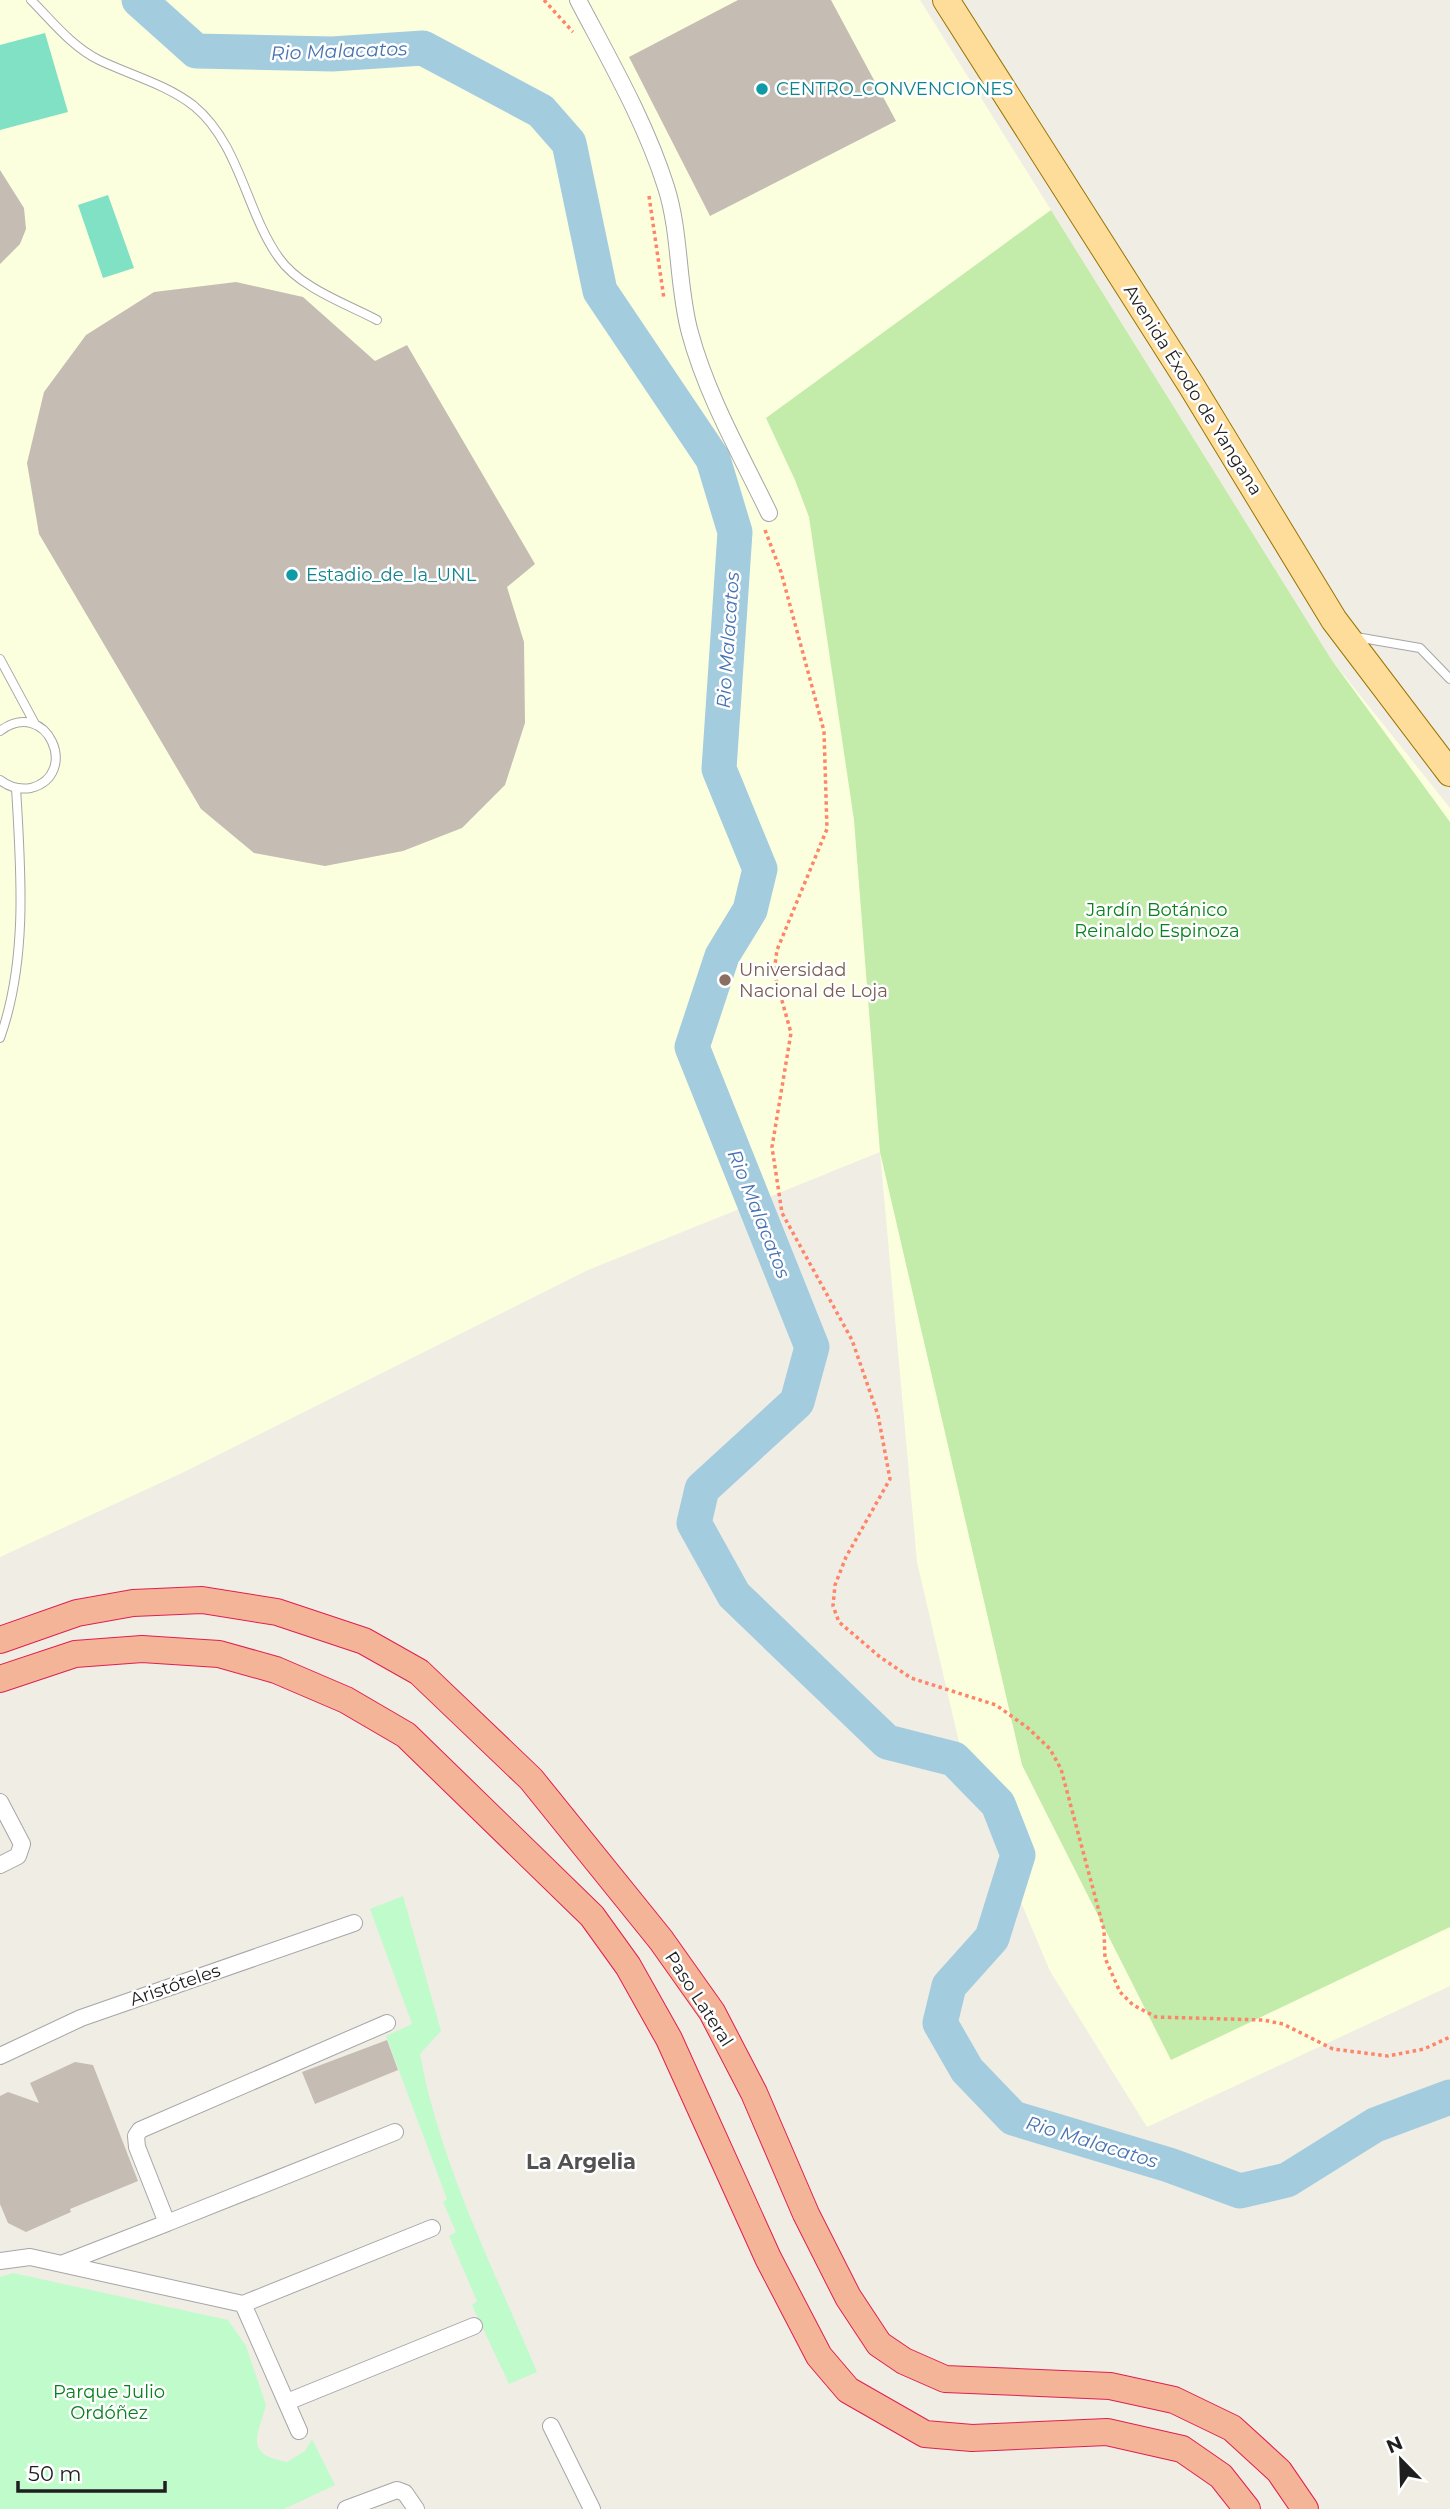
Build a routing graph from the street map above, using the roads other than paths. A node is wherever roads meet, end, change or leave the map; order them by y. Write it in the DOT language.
graph roads {
  1 [pos="31,0"];
  2 [pos="578,0"];
  3 [pos="946,0"];
  4 [pos="377,320"];
  5 [pos="766,519"];
  6 [pos="1346,636"];
  7 [pos="0,659"];
  8 [pos="1450,679"];
  9 [pos="35,724"];
  10 [pos="0,731"];
  11 [pos="1450,773"];
  12 [pos="0,780"];
  13 [pos="16,788"];
  14 [pos="0,1038"];
  15 [pos="0,1640"];
  16 [pos="0,1679"];
  17 [pos="0,1802"];
  18 [pos="0,1865"];
  19 [pos="354,1923"];
  20 [pos="387,2023"];
  21 [pos="0,2056"];
  22 [pos="395,2132"];
  23 [pos="167,2223"];
  24 [pos="432,2228"];
  25 [pos="0,2261"];
  26 [pos="64,2263"];
  27 [pos="243,2304"];
  28 [pos="474,2326"];
  29 [pos="287,2402"];
  30 [pos="551,2426"];
  31 [pos="299,2431"];
  32 [pos="346,2509"];
  33 [pos="416,2509"];
  34 [pos="592,2509"];
  35 [pos="1247,2509"];
  36 [pos="1306,2509"];
  1 -- 4 [label="lane"];
  2 -- 5 [label="street"];
  3 -- 6 [label="main road, Avenida Éxodo de Yangana"];
  6 -- 8 [label="lane"];
  6 -- 11 [label="main road, Avenida Éxodo de Yangana"];
  7 -- 9 [label="lane"];
  9 -- 10 [label="lane"];
  9 -- 13 [label="lane"];
  12 -- 13 [label="lane"];
  13 -- 14 [label="lane"];
  15 -- 36 [label="highway, Paso Lateral"];
  16 -- 35 [label="highway"];
  17 -- 18 [label="street"];
  19 -- 21 [label="street, Aristóteles"];
  20 -- 23 [label="street"];
  22 -- 23 [label="street"];
  23 -- 26 [label="street"];
  24 -- 27 [label="street"];
  25 -- 26 [label="street"];
  26 -- 27 [label="street"];
  27 -- 29 [label="street"];
  28 -- 29 [label="street"];
  29 -- 31 [label="street"];
  30 -- 34 [label="street"];
  32 -- 33 [label="street"];
}
